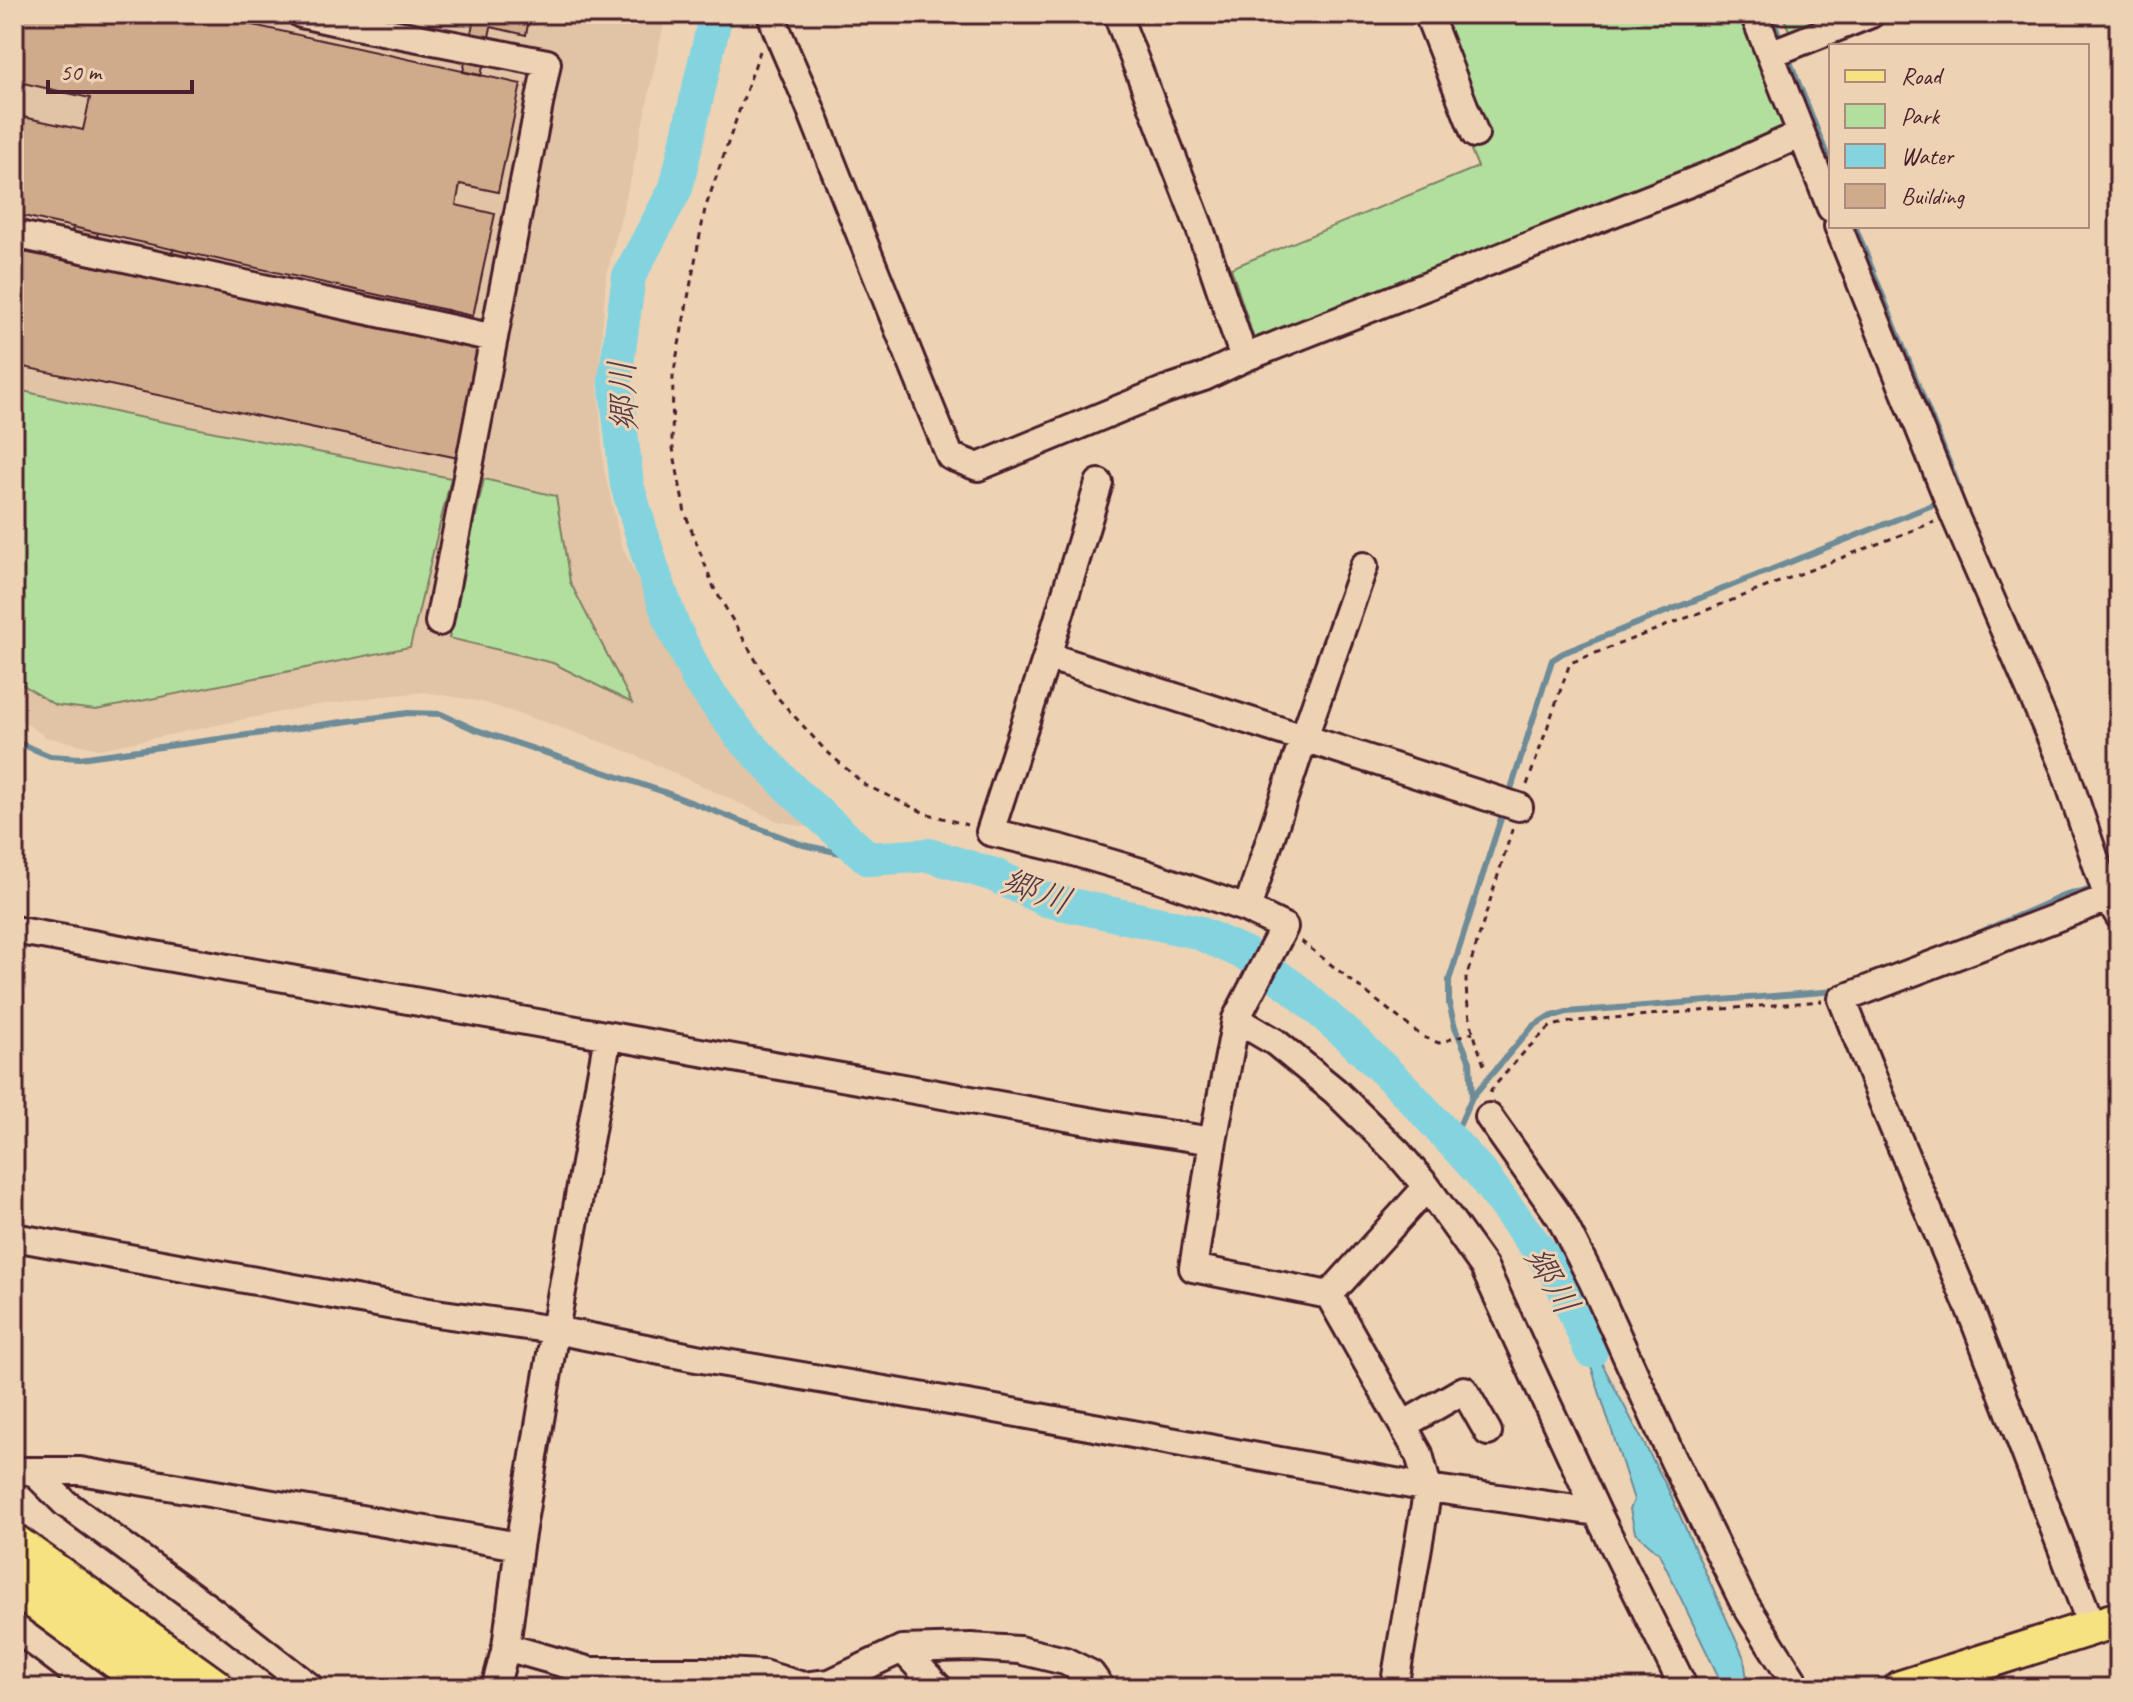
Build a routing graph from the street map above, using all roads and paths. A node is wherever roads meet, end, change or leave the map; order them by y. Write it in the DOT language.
graph roads {
  1 [pos="301,14"];
  2 [pos="1117,14"];
  3 [pos="1428,14"];
  4 [pos="1754,14"];
  5 [pos="1871,14"];
  6 [pos="771,16"];
  7 [pos="357,20"];
  8 [pos="1770,54"];
  9 [pos="1475,134"];
  10 [pos="1801,134"];
  11 [pos="1829,203"];
  12 [pos="1839,228"];
  13 [pos="14,234"];
  14 [pos="494,338"];
  15 [pos="1244,358"];
  16 [pos="1099,483"];
  17 [pos="1954,514"];
  18 [pos="1364,566"];
  19 [pos="439,622"];
  20 [pos="1047,656"];
  21 [pos="1304,737"];
  22 [pos="1519,807"];
  23 [pos="990,832"];
  24 [pos="2114,907"];
  25 [pos="1247,909"];
  26 [pos="1284,927"];
  27 [pos="14,930"];
  28 [pos="1842,999"];
  29 [pos="1236,1019"];
  30 [pos="1473,1032"];
  31 [pos="608,1036"];
  32 [pos="1484,1065"];
  33 [pos="1489,1117"];
  34 [pos="1213,1141"];
  35 [pos="1427,1187"];
  36 [pos="14,1237"];
  37 [pos="1329,1295"];
  38 [pos="555,1330"];
  39 [pos="1403,1425"];
  40 [pos="1488,1432"];
  41 [pos="20,1472"];
  42 [pos="1428,1488"];
  43 [pos="1597,1512"];
  44 [pos="14,1544"];
  45 [pos="519,1546"];
  46 [pos="14,1584"];
  47 [pos="2106,1623"];
  48 [pos="506,1647"];
  49 [pos="902,1649"];
  50 [pos="14,1663"];
  51 [pos="47,1688"];
  52 [pos="156,1688"];
  53 [pos="214,1688"];
  54 [pos="311,1688"];
  55 [pos="495,1688"];
  56 [pos="939,1688"];
  57 [pos="1101,1688"];
  58 [pos="1394,1688"];
  59 [pos="1684,1688"];
  60 [pos="1798,1688"];
  61 [pos="1901,1688"];
  1 -- 7 [label="street"];
  2 -- 15 [label="street"];
  3 -- 9 [label="street"];
  4 -- 8 [label="street"];
  5 -- 8 [label="street"];
  6 -- 15 [label="street"];
  6 -- 23 [label="path"];
  7 -- 14 [label="street"];
  8 -- 10 [label="street"];
  10 -- 11 [label="street"];
  10 -- 15 [label="street"];
  12 -- 17 [label="street"];
  13 -- 14 [label="street"];
  14 -- 19 [label="street"];
  16 -- 20 [label="street"];
  17 -- 22 [label="path"];
  17 -- 24 [label="street"];
  18 -- 21 [label="street"];
  20 -- 21 [label="street"];
  20 -- 23 [label="street"];
  21 -- 22 [label="street"];
  21 -- 25 [label="street"];
  22 -- 30 [label="path"];
  23 -- 25 [label="street"];
  24 -- 28 [label="street"];
  25 -- 26 [label="street"];
  26 -- 29 [label="street"];
  26 -- 30 [label="path"];
  27 -- 31 [label="street"];
  28 -- 33 [label="path"];
  28 -- 47 [label="street"];
  29 -- 34 [label="street"];
  29 -- 35 [label="street"];
  30 -- 32 [label="path"];
  31 -- 34 [label="street"];
  31 -- 38 [label="street"];
  33 -- 60 [label="street"];
  34 -- 37 [label="street"];
  35 -- 37 [label="street"];
  35 -- 43 [label="street"];
  36 -- 38 [label="street"];
  37 -- 39 [label="street"];
  38 -- 42 [label="street"];
  38 -- 45 [label="street"];
  39 -- 40 [label="street"];
  39 -- 42 [label="street"];
  41 -- 45 [label="street"];
  41 -- 54 [label="street"];
  42 -- 43 [label="street"];
  42 -- 58 [label="street"];
  43 -- 59 [label="street"];
  44 -- 53 [label="highway"];
  45 -- 48 [label="street"];
  46 -- 52 [label="highway"];
  47 -- 61 [label="main road"];
  48 -- 49 [label="street"];
  48 -- 55 [label="street"];
  49 -- 56 [label="street"];
  49 -- 57 [label="street"];
  50 -- 51 [label="street"];
}
